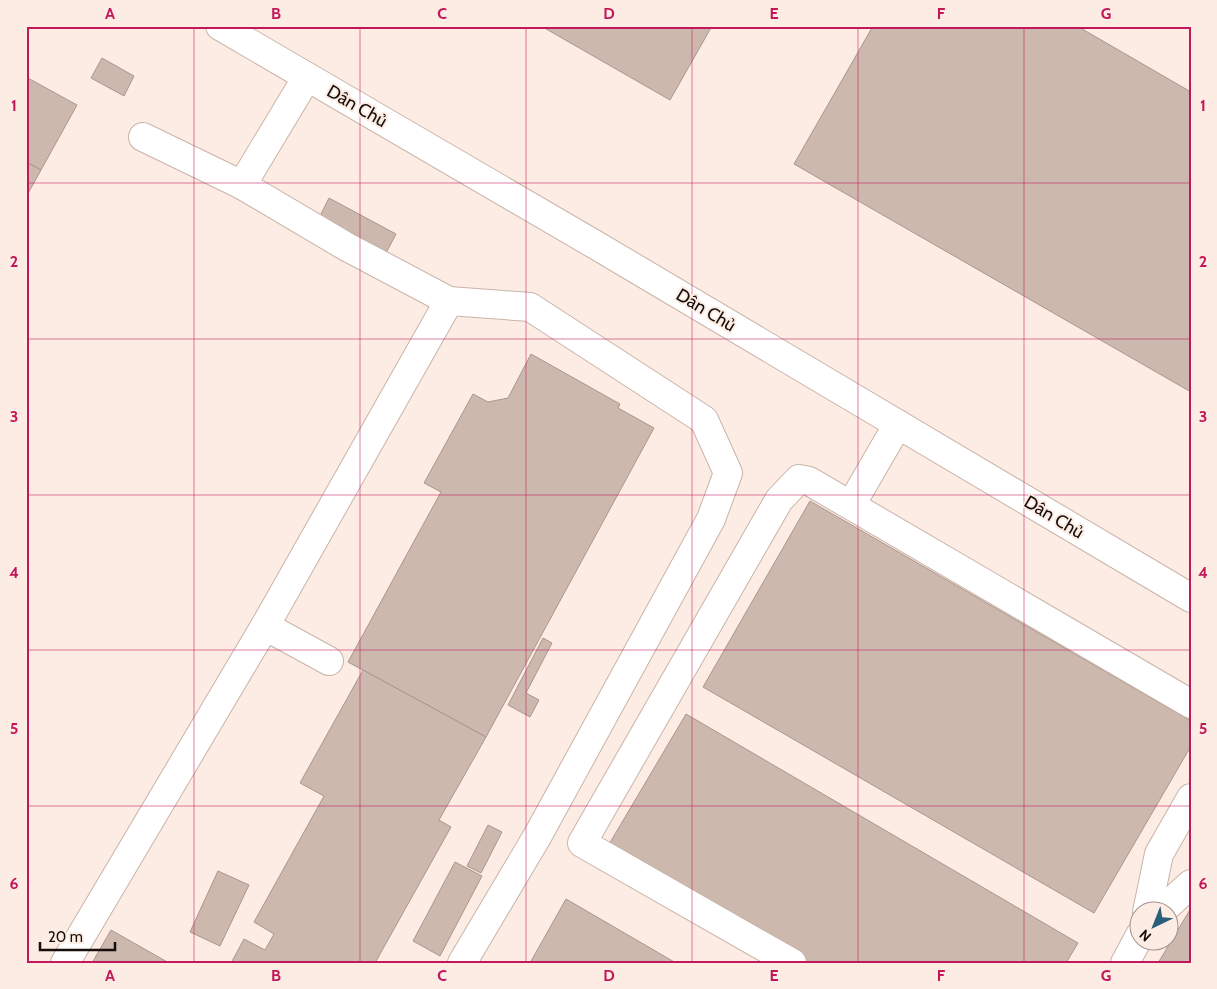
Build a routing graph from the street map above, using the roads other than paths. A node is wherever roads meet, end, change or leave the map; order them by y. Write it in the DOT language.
graph roads {
  1 [pos="220,26"];
  2 [pos="307,77"];
  3 [pos="143,137"];
  4 [pos="242,184"];
  5 [pos="449,301"];
  6 [pos="898,424"];
  7 [pos="851,505"];
  8 [pos="1191,598"];
  9 [pos="265,626"];
  10 [pos="329,661"];
  11 [pos="1191,704"];
  12 [pos="1191,798"];
  13 [pos="1159,854"];
  14 [pos="1191,874"];
  15 [pos="1191,884"];
  16 [pos="1149,902"];
  17 [pos="1171,902"];
  18 [pos="64,963"];
  19 [pos="462,963"];
  20 [pos="792,963"];
  1 -- 2 [label="main road, Dân Chủ"];
  2 -- 4 [label="main road"];
  2 -- 6 [label="main road, Dân Chủ"];
  3 -- 4 [label="main road"];
  4 -- 5 [label="main road"];
  5 -- 9 [label="main road"];
  5 -- 19 [label="main road"];
  6 -- 7 [label="main road"];
  6 -- 8 [label="main road, Dân Chủ"];
  7 -- 11 [label="main road"];
  7 -- 20 [label="main road"];
  9 -- 10 [label="main road"];
  9 -- 18 [label="main road"];
  12 -- 13 [label="main road"];
  13 -- 14 [label="main road"];
  13 -- 16 [label="main road"];
  15 -- 17 [label="main road"];
}
